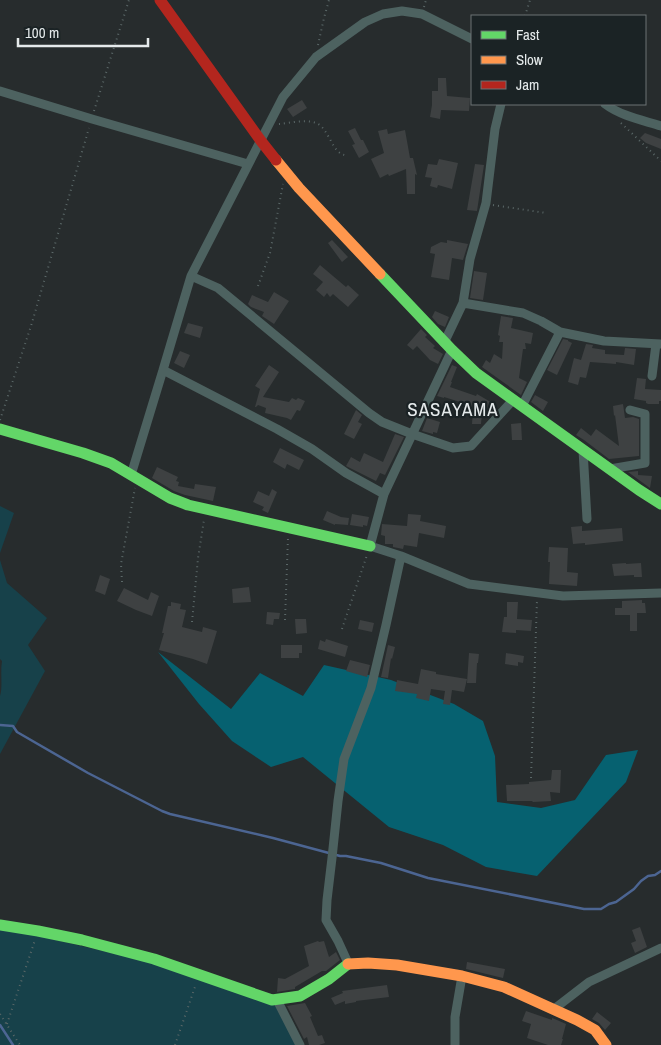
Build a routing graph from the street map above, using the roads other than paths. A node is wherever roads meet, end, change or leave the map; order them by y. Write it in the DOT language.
graph roads {
  1 [pos="160,0"];
  2 [pos="471,38"];
  3 [pos="0,91"];
  4 [pos="501,105"];
  5 [pos="606,105"];
  6 [pos="661,126"];
  7 [pos="261,141"];
  8 [pos="248,164"];
  9 [pos="191,276"];
  10 [pos="463,303"];
  11 [pos="560,332"];
  12 [pos="658,344"];
  13 [pos="448,346"];
  14 [pos="164,370"];
  15 [pos="652,376"];
  16 [pos="517,403"];
  17 [pos="630,410"];
  18 [pos="0,429"];
  19 [pos="412,434"];
  20 [pos="583,450"];
  21 [pos="610,469"];
  22 [pos="134,476"];
  23 [pos="384,494"];
  24 [pos="661,504"];
  25 [pos="586,519"];
  26 [pos="370,546"];
  27 [pos="401,556"];
  28 [pos="661,593"];
  29 [pos="0,925"];
  30 [pos="661,948"];
  31 [pos="349,965"];
  32 [pos="462,976"];
  33 [pos="277,1000"];
  34 [pos="554,1009"];
  35 [pos="300,1045"];
  36 [pos="455,1045"];
  37 [pos="606,1045"];
  1 -- 7 [label="street"];
  2 -- 7 [label="street"];
  3 -- 8 [label="street"];
  4 -- 10 [label="street"];
  5 -- 6 [label="street"];
  7 -- 8 [label="street"];
  7 -- 13 [label="street"];
  8 -- 9 [label="street"];
  9 -- 14 [label="street"];
  9 -- 19 [label="street"];
  10 -- 11 [label="street"];
  10 -- 13 [label="street"];
  11 -- 12 [label="street"];
  11 -- 16 [label="street"];
  12 -- 15 [label="street"];
  13 -- 16 [label="street"];
  13 -- 19 [label="street"];
  14 -- 22 [label="street"];
  14 -- 23 [label="street"];
  16 -- 19 [label="street"];
  16 -- 20 [label="street"];
  17 -- 21 [label="street"];
  18 -- 22 [label="street"];
  19 -- 23 [label="street"];
  20 -- 21 [label="street"];
  20 -- 25 [label="street"];
  21 -- 24 [label="street"];
  22 -- 26 [label="street"];
  23 -- 26 [label="street"];
  26 -- 27 [label="street"];
  27 -- 28 [label="street"];
  27 -- 31 [label="street"];
  29 -- 33 [label="street"];
  30 -- 34 [label="street"];
  31 -- 32 [label="street"];
  31 -- 33 [label="street"];
  32 -- 34 [label="street"];
  32 -- 36 [label="street"];
  33 -- 35 [label="street"];
  34 -- 37 [label="street"];
}
